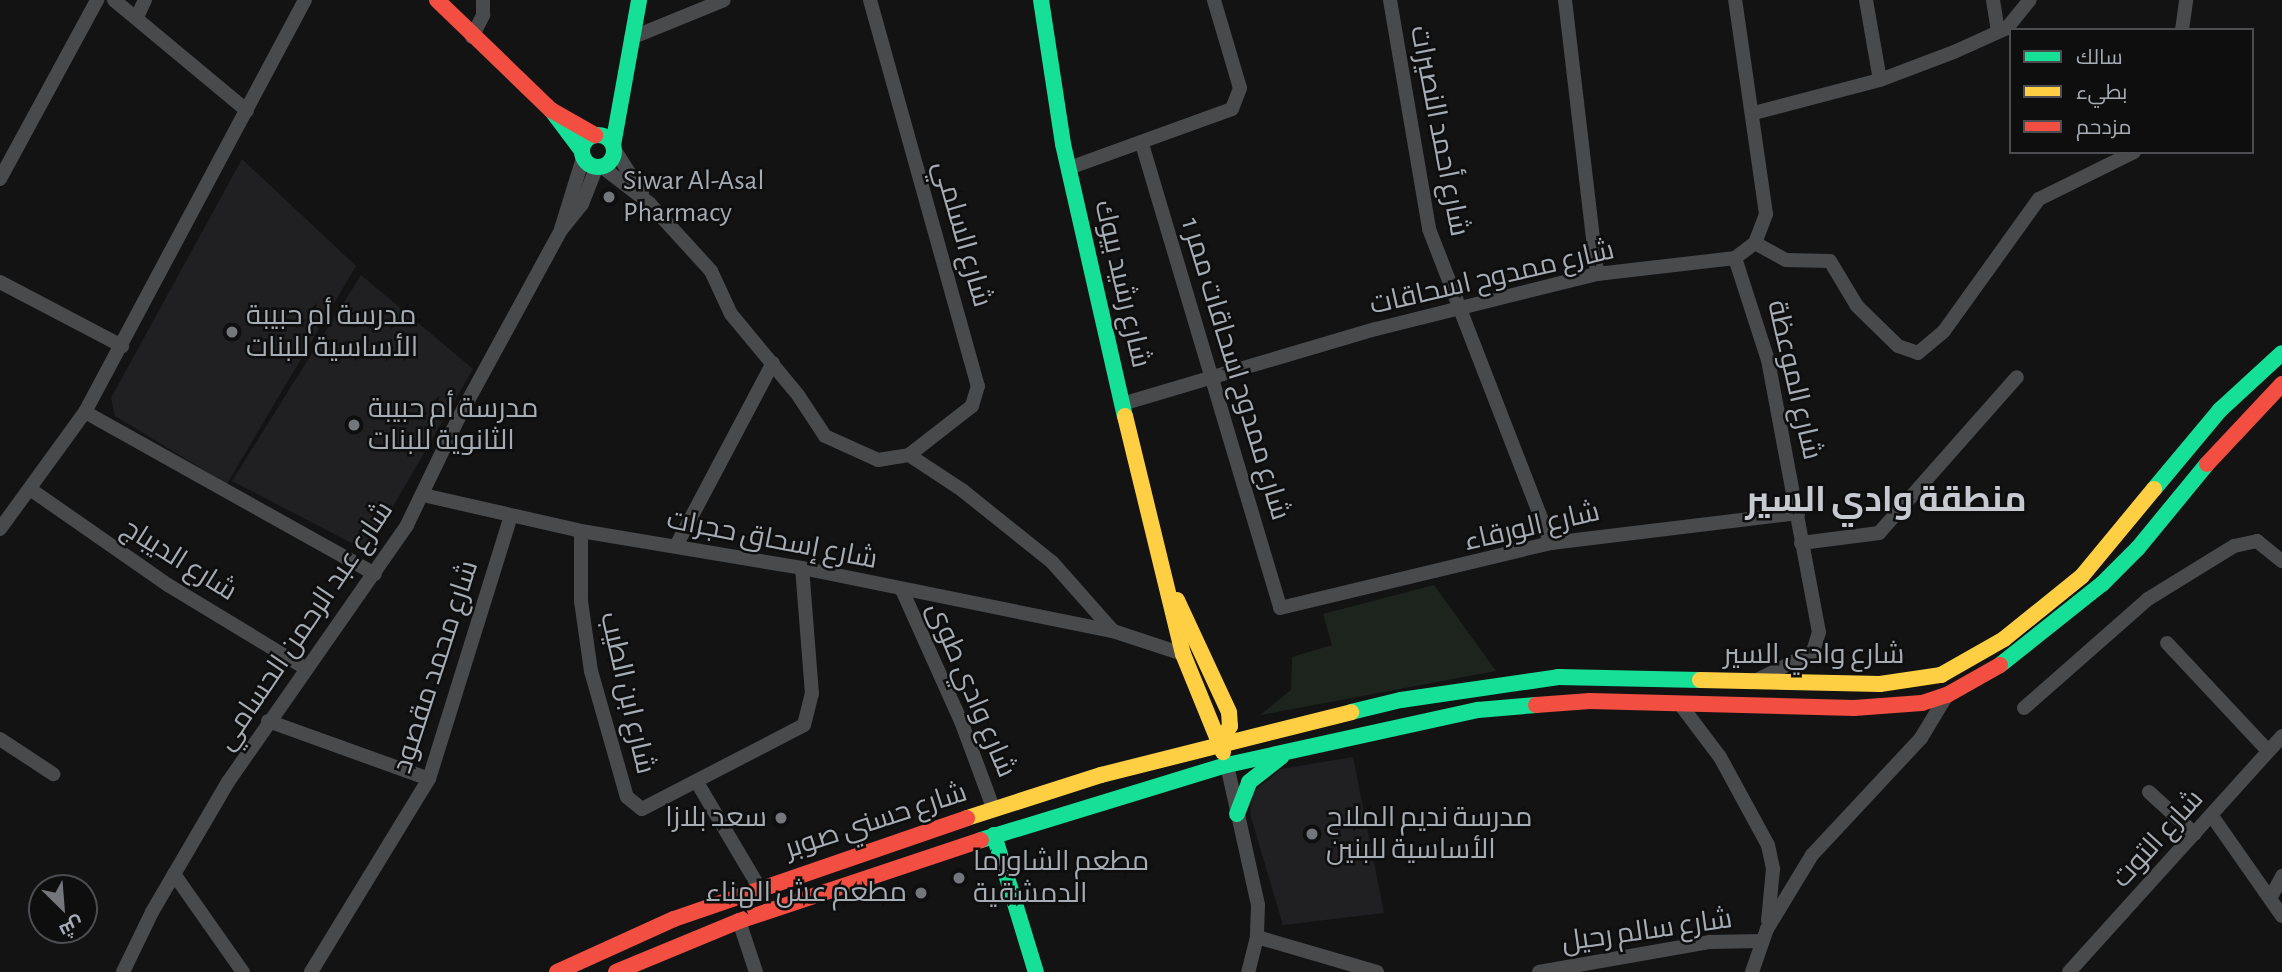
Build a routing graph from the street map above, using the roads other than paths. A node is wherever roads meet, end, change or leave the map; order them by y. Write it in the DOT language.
graph roads {
  1 [pos="97,0"];
  2 [pos="114,0"];
  3 [pos="145,0"];
  4 [pos="305,0"];
  5 [pos="437,0"];
  6 [pos="483,0"];
  7 [pos="639,0"];
  8 [pos="724,0"];
  9 [pos="870,0"];
  10 [pos="1041,0"];
  11 [pos="1214,0"];
  12 [pos="1390,0"];
  13 [pos="1565,0"];
  14 [pos="1735,0"];
  15 [pos="1866,0"];
  16 [pos="1993,0"];
  17 [pos="2030,0"];
  18 [pos="2186,0"];
  19 [pos="137,17"];
  20 [pos="2182,28"];
  21 [pos="1998,32"];
  22 [pos="472,37"];
  23 [pos="631,38"];
  24 [pos="1880,80"];
  25 [pos="620,94"];
  26 [pos="551,110"];
  27 [pos="247,111"];
  28 [pos="1754,113"];
  29 [pos="597,134"];
  30 [pos="1142,144"];
  31 [pos="613,147"];
  32 [pos="2130,154"];
  33 [pos="591,160"];
  34 [pos="1069,168"];
  35 [pos="0,179"];
  36 [pos="649,203"];
  37 [pos="1755,243"];
  38 [pos="1735,258"];
  39 [pos="1597,274"];
  40 [pos="0,282"];
  41 [pos="1457,308"];
  42 [pos="122,346"];
  43 [pos="2282,354"];
  44 [pos="773,363"];
  45 [pos="2017,377"];
  46 [pos="1212,380"];
  47 [pos="2282,384"];
  48 [pos="1122,404"];
  49 [pos="85,412"];
  50 [pos="909,454"];
  51 [pos="30,489"];
  52 [pos="423,495"];
  53 [pos="1798,513"];
  54 [pos="511,516"];
  55 [pos="0,529"];
  56 [pos="581,531"];
  57 [pos="1801,542"];
  58 [pos="1551,543"];
  59 [pos="676,546"];
  60 [pos="2282,561"];
  61 [pos="802,568"];
  62 [pos="375,574"];
  63 [pos="1164,578"];
  64 [pos="902,590"];
  65 [pos="1280,608"];
  66 [pos="1113,631"];
  67 [pos="2167,643"];
  68 [pos="1182,654"];
  69 [pos="305,667"];
  70 [pos="1941,675"];
  71 [pos="1751,683"];
  72 [pos="1947,695"];
  73 [pos="1680,704"];
  74 [pos="2024,708"];
  75 [pos="268,720"];
  76 [pos="2282,736"];
  77 [pos="0,738"];
  78 [pos="1220,743"];
  79 [pos="1293,750"];
  80 [pos="2268,751"];
  81 [pos="1227,765"];
  82 [pos="54,774"];
  83 [pos="429,779"];
  84 [pos="698,784"];
  85 [pos="2149,792"];
  86 [pos="994,810"];
  87 [pos="1237,814"];
  88 [pos="2212,816"];
  89 [pos="994,835"];
  90 [pos="2195,835"];
  91 [pos="826,864"];
  92 [pos="174,874"];
  93 [pos="2282,876"];
  94 [pos="759,887"];
  95 [pos="834,888"];
  96 [pos="2271,897"];
  97 [pos="2282,916"];
  98 [pos="739,921"];
  99 [pos="1765,935"];
  100 [pos="1257,937"];
  101 [pos="1573,969"];
  102 [pos="1030,970"];
  103 [pos="123,972"];
  104 [pos="243,972"];
  105 [pos="311,972"];
  106 [pos="557,972"];
  107 [pos="616,972"];
  108 [pos="756,972"];
  109 [pos="1248,972"];
  110 [pos="1377,972"];
  111 [pos="1539,972"];
  112 [pos="1752,972"];
  113 [pos="2069,972"];
  1 -- 35 [label="street"];
  2 -- 19 [label="street"];
  3 -- 19 [label="street"];
  4 -- 27 [label="street"];
  5 -- 22 [label="main road"];
  6 -- 22 [label="street"];
  7 -- 23 [label="main road"];
  8 -- 23 [label="street"];
  9 -- 50 [label="street, شارع السلمي"];
  10 -- 34 [label="main road, شارع رشيد بيوك"];
  11 -- 30 [label="street"];
  12 -- 41 [label="street, شارع أحمد النصيرات"];
  13 -- 39 [label="street"];
  14 -- 28 [label="street"];
  15 -- 24 [label="street"];
  16 -- 21 [label="street"];
  17 -- 21 [label="street"];
  18 -- 20 [label="street"];
  19 -- 27 [label="street"];
  21 -- 24 [label="street"];
  22 -- 26 [label="main road"];
  23 -- 25 [label="main road"];
  24 -- 28 [label="street"];
  25 -- 29 [label="main road"];
  25 -- 31 [label="main road"];
  26 -- 29 [label="main road"];
  26 -- 33 [label="main road"];
  27 -- 42 [label="street"];
  28 -- 37 [label="street"];
  29 -- 31 [label="main road"];
  29 -- 33 [label="main road"];
  30 -- 34 [label="street"];
  30 -- 46 [label="street, شارع ممدوح اسحاقات ممر 1"];
  31 -- 33 [label="main road"];
  31 -- 36 [label="street"];
  32 -- 37 [label="street"];
  33 -- 36 [label="street"];
  33 -- 52 [label="street, شارع عبد الرحمن الحسامي"];
  34 -- 48 [label="main road, شارع رشيد بيوك"];
  36 -- 44 [label="street"];
  37 -- 38 [label="street"];
  38 -- 39 [label="street, شارع ممدوح اسحاقات"];
  38 -- 53 [label="street, شارع الموعظة"];
  39 -- 41 [label="street, شارع ممدوح اسحاقات"];
  40 -- 42 [label="street"];
  41 -- 46 [label="street, شارع ممدوح اسحاقات"];
  41 -- 58 [label="street, شارع أحمد النصيرات"];
  42 -- 49 [label="street"];
  43 -- 70 [label="main road, شارع وادي السير"];
  44 -- 50 [label="street"];
  44 -- 59 [label="street"];
  45 -- 57 [label="street"];
  46 -- 48 [label="street, شارع ممدوح اسحاقات"];
  46 -- 65 [label="street, شارع ممدوح اسحاقات ممر 1"];
  47 -- 72 [label="main road, شارع وادي السير"];
  48 -- 63 [label="main road, شارع رشيد بيوك"];
  49 -- 51 [label="street"];
  49 -- 62 [label="street"];
  50 -- 66 [label="street"];
  51 -- 55 [label="street"];
  51 -- 69 [label="street, شارع الديباج"];
  52 -- 54 [label="street, شارع إسحاق حجرات"];
  52 -- 62 [label="street, شارع عبد الرحمن الحسامي"];
  53 -- 57 [label="street, شارع الموعظة"];
  53 -- 58 [label="street, شارع الورقاء"];
  54 -- 56 [label="street, شارع إسحاق حجرات"];
  54 -- 83 [label="street, شارع محمد مقصود"];
  56 -- 59 [label="street, شارع إسحاق حجرات"];
  56 -- 84 [label="street, شارع ابن الطيب"];
  57 -- 71 [label="street, شارع الموعظة"];
  58 -- 65 [label="street, شارع الورقاء"];
  59 -- 61 [label="street, شارع إسحاق حجرات"];
  60 -- 74 [label="street"];
  61 -- 64 [label="street, شارع إسحاق حجرات"];
  61 -- 84 [label="street, شارع ابن الطيب"];
  62 -- 69 [label="street, شارع عبد الرحمن الحسامي"];
  63 -- 68 [label="main road, شارع رشيد بيوك"];
  63 -- 78 [label="main road, شارع رشيد بيوك"];
  64 -- 66 [label="street, شارع إسحاق حجرات"];
  64 -- 86 [label="street, شارع وادي طوى"];
  66 -- 68 [label="street, شارع إسحاق حجرات"];
  67 -- 80 [label="street"];
  68 -- 78 [label="main road, شارع رشيد بيوك"];
  69 -- 75 [label="street, شارع عبد الرحمن الحسامي"];
  70 -- 71 [label="main road, شارع وادي السير"];
  70 -- 72 [label="main road"];
  71 -- 78 [label="main road, شارع وادي السير"];
  72 -- 73 [label="main road, شارع وادي السير"];
  72 -- 99 [label="street"];
  73 -- 79 [label="main road, شارع وادي السير"];
  73 -- 99 [label="street"];
  75 -- 83 [label="street"];
  75 -- 92 [label="street, شارع عبد الرحمن الحسامي"];
  76 -- 80 [label="street, شارع التوت"];
  77 -- 82 [label="street"];
  78 -- 81 [label="main road"];
  78 -- 86 [label="main road, شارع حسني صوبر"];
  79 -- 81 [label="main road, شارع وادي السير"];
  79 -- 87 [label="main road"];
  80 -- 88 [label="street, شارع التوت"];
  81 -- 87 [label="street"];
  81 -- 89 [label="main road, شارع حسني صوبر"];
  83 -- 105 [label="street, شارع محمد مقصود"];
  84 -- 94 [label="street"];
  85 -- 90 [label="street"];
  86 -- 91 [label="main road, شارع حسني صوبر"];
  87 -- 100 [label="street"];
  88 -- 90 [label="street, شارع التوت"];
  88 -- 96 [label="street"];
  89 -- 95 [label="main road, شارع حسني صوبر"];
  89 -- 102 [label="main road"];
  90 -- 113 [label="street, شارع التوت"];
  91 -- 94 [label="main road, شارع حسني صوبر"];
  91 -- 95 [label="main road"];
  92 -- 103 [label="street, شارع عبد الرحمن الحسامي"];
  92 -- 104 [label="street"];
  93 -- 96 [label="street"];
  94 -- 106 [label="main road, شارع حسني صوبر"];
  95 -- 98 [label="main road, شارع حسني صوبر"];
  96 -- 97 [label="street"];
  98 -- 107 [label="main road, شارع حسني صوبر"];
  98 -- 108 [label="street"];
  99 -- 101 [label="street, شارع سالم رحيل"];
  99 -- 112 [label="street"];
  100 -- 109 [label="street"];
  100 -- 110 [label="street"];
  101 -- 111 [label="street, شارع سالم رحيل"];
}
